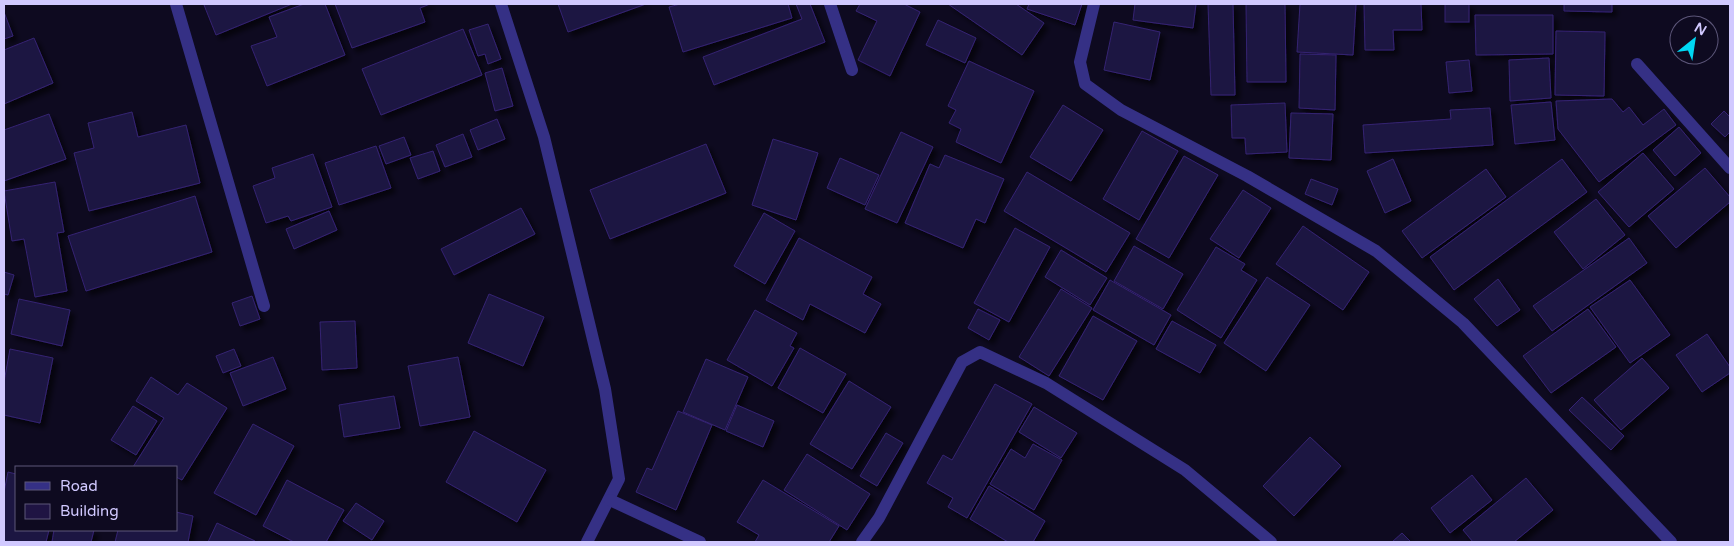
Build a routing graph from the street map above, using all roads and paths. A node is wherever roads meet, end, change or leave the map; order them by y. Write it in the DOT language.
graph roads {
  1 [pos="176,4"];
  2 [pos="501,4"];
  3 [pos="830,4"];
  4 [pos="1094,4"];
  5 [pos="1637,64"];
  6 [pos="852,70"];
  7 [pos="1730,168"];
  8 [pos="264,306"];
  9 [pos="610,500"];
  10 [pos="587,542"];
  11 [pos="700,542"];
  12 [pos="862,542"];
  13 [pos="1271,542"];
  14 [pos="1671,542"];
  1 -- 8 [label="street"];
  2 -- 9 [label="street"];
  3 -- 6 [label="street"];
  4 -- 14 [label="street"];
  5 -- 7 [label="street"];
  9 -- 10 [label="street"];
  9 -- 11 [label="street"];
  12 -- 13 [label="street"];
}
